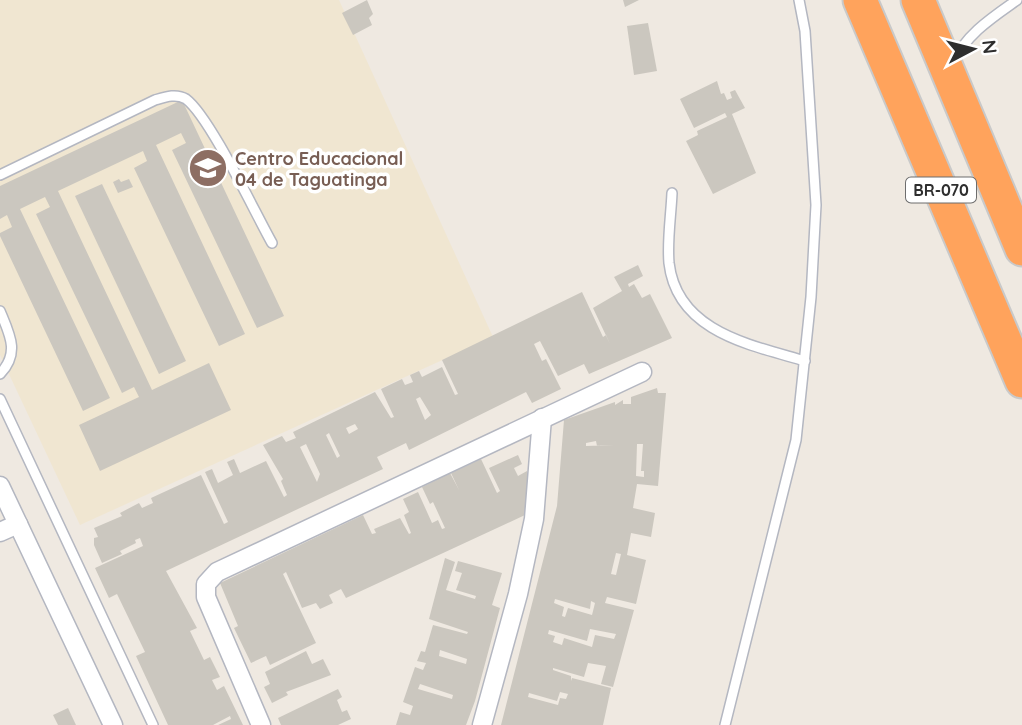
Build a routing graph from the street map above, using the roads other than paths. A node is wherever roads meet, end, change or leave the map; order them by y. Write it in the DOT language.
graph roads {
  1 [pos="799,0"];
  2 [pos="860,0"];
  3 [pos="918,0"];
  4 [pos="1017,0"];
  5 [pos="950,71"];
  6 [pos="0,175"];
  7 [pos="672,193"];
  8 [pos="272,243"];
  9 [pos="1022,249"];
  10 [pos="0,311"];
  11 [pos="805,361"];
  12 [pos="642,372"];
  13 [pos="0,374"];
  14 [pos="1022,381"];
  15 [pos="0,399"];
  16 [pos="542,418"];
  17 [pos="0,486"];
  18 [pos="18,524"];
  19 [pos="0,532"];
  20 [pos="113,725"];
  21 [pos="153,725"];
  22 [pos="261,725"];
  23 [pos="482,725"];
  24 [pos="725,725"];
  1 -- 11 [label="lane"];
  2 -- 14 [label="highway, BR-070"];
  3 -- 5 [label="highway, BR-070"];
  4 -- 5 [label="lane"];
  5 -- 9 [label="highway, BR-070"];
  6 -- 8 [label="lane"];
  7 -- 11 [label="lane"];
  10 -- 13 [label="lane"];
  11 -- 24 [label="lane"];
  12 -- 16 [label="street"];
  15 -- 21 [label="lane"];
  16 -- 22 [label="street"];
  16 -- 23 [label="street"];
  17 -- 18 [label="street"];
  18 -- 19 [label="street"];
  18 -- 20 [label="street"];
}
